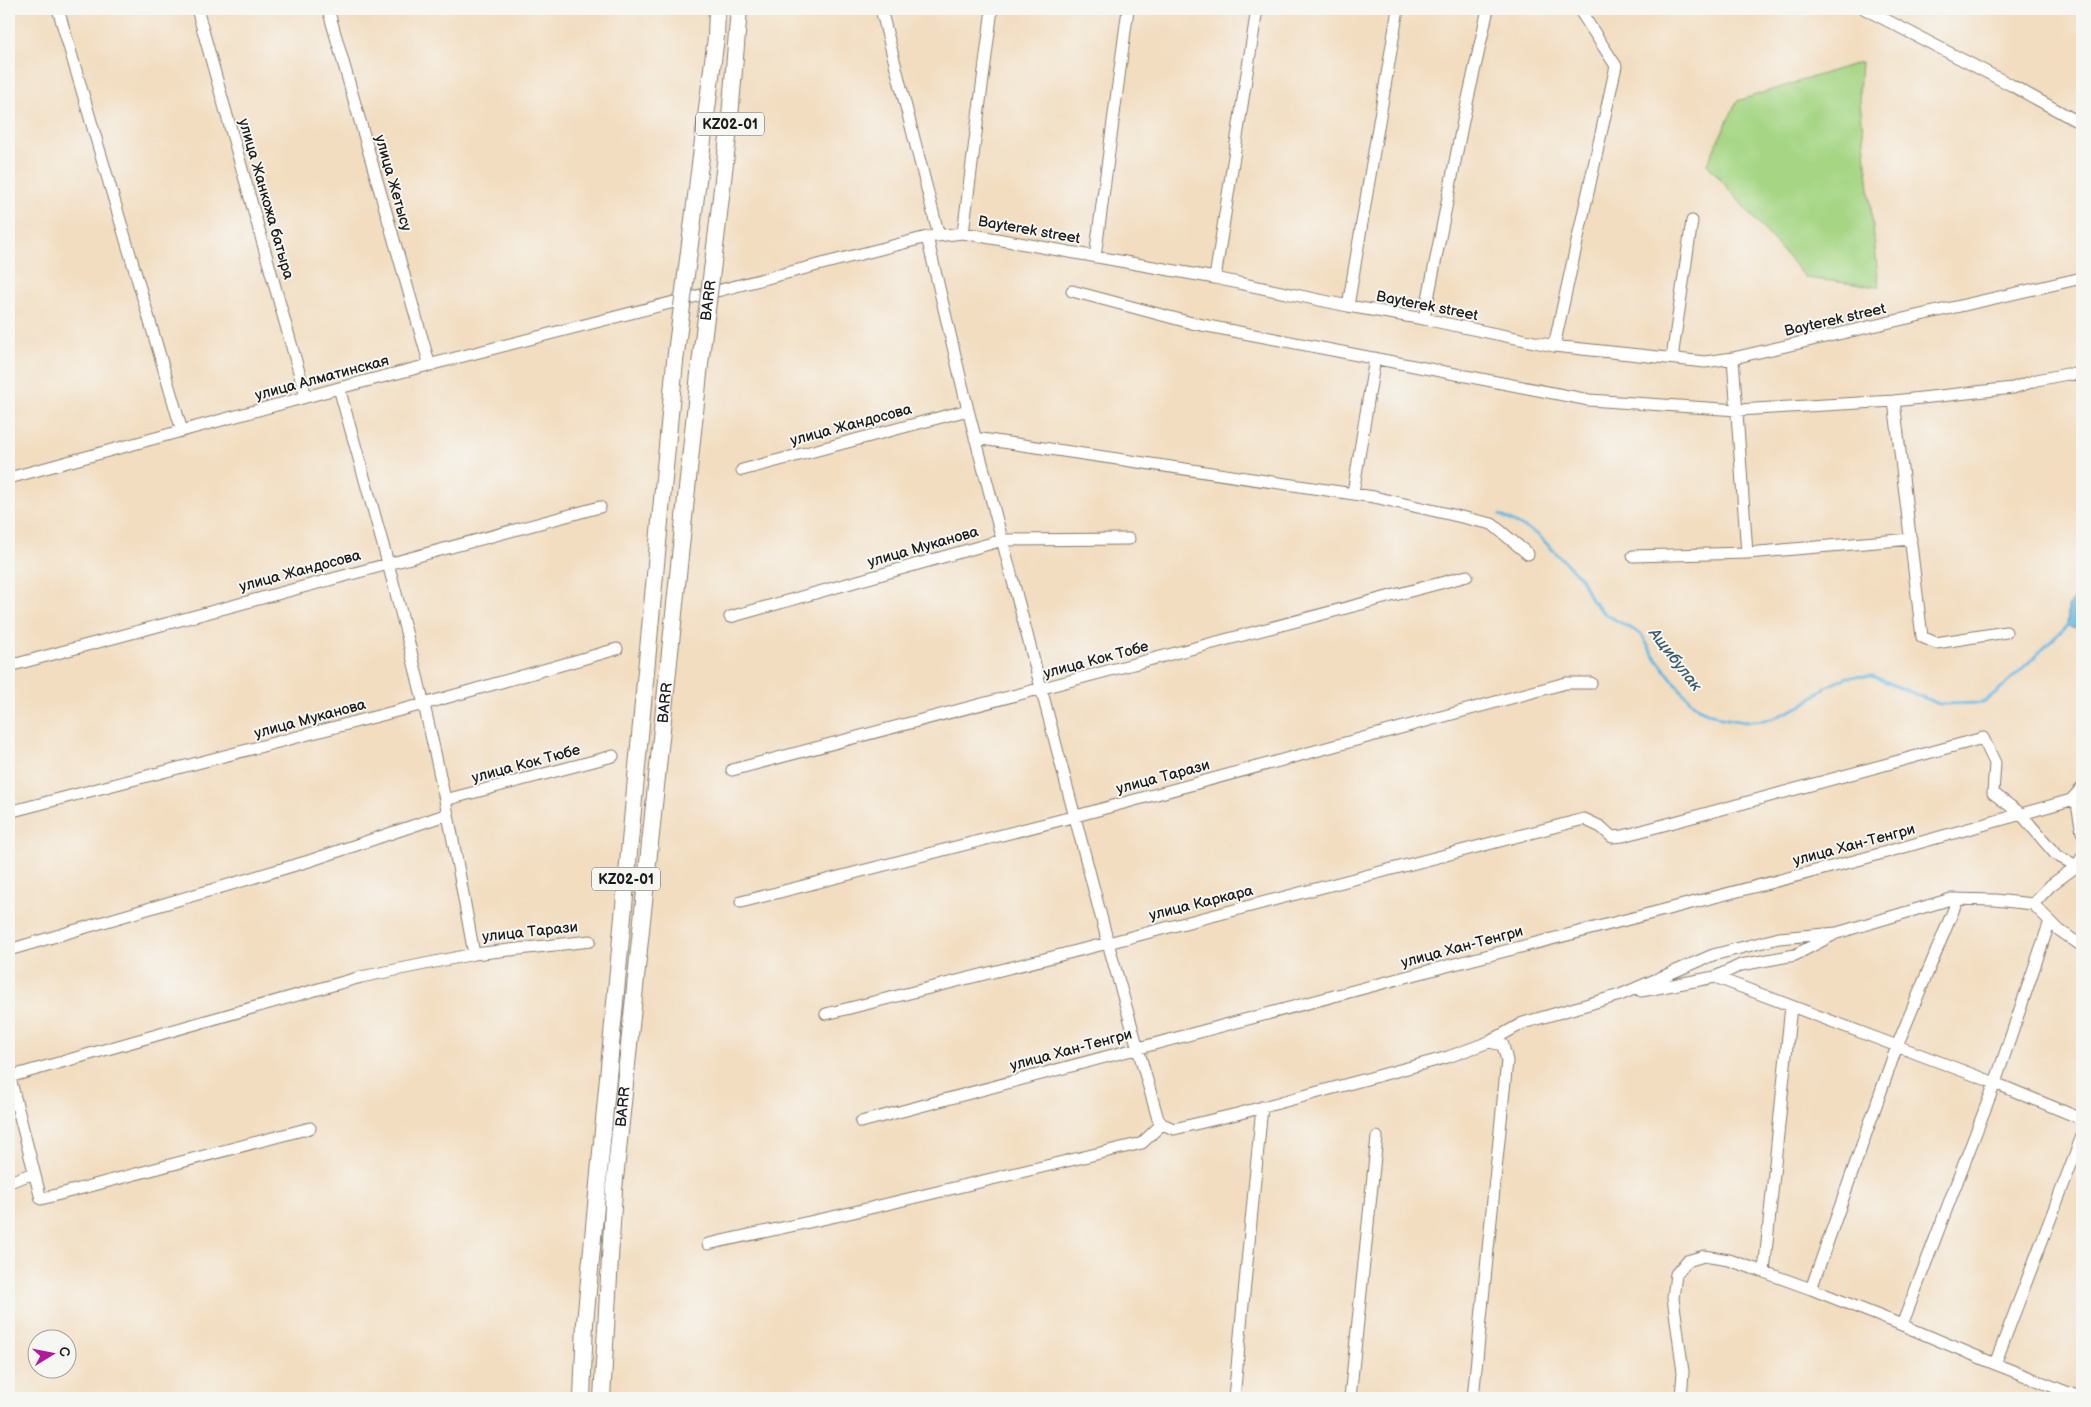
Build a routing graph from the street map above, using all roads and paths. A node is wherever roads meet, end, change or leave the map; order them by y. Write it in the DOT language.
graph roads {
  1 [pos="58,9"];
  2 [pos="197,9"];
  3 [pos="328,9"];
  4 [pos="717,9"];
  5 [pos="739,9"];
  6 [pos="880,9"];
  7 [pos="992,9"];
  8 [pos="1128,9"];
  9 [pos="1257,9"];
  10 [pos="1398,9"];
  11 [pos="1488,9"];
  12 [pos="1578,9"];
  13 [pos="1865,9"];
  14 [pos="2082,123"];
  15 [pos="1692,221"];
  16 [pos="962,234"];
  17 [pos="939,236"];
  18 [pos="927,237"];
  19 [pos="1095,257"];
  20 [pos="1215,278"];
  21 [pos="2082,278"];
  22 [pos="1072,291"];
  23 [pos="1348,306"];
  24 [pos="644,309"];
  25 [pos="1424,319"];
  26 [pos="1554,346"];
  27 [pos="1375,358"];
  28 [pos="1672,358"];
  29 [pos="1733,358"];
  30 [pos="430,366"];
  31 [pos="2082,375"];
  32 [pos="339,388"];
  33 [pos="306,397"];
  34 [pos="1894,401"];
  35 [pos="968,410"];
  36 [pos="1736,410"];
  37 [pos="182,431"];
  38 [pos="975,438"];
  39 [pos="742,470"];
  40 [pos="9,478"];
  41 [pos="1353,494"];
  42 [pos="600,507"];
  43 [pos="1129,539"];
  44 [pos="1003,540"];
  45 [pos="1911,540"];
  46 [pos="1746,553"];
  47 [pos="1528,554"];
  48 [pos="1633,556"];
  49 [pos="388,563"];
  50 [pos="1467,576"];
  51 [pos="730,617"];
  52 [pos="2006,632"];
  53 [pos="617,649"];
  54 [pos="9,666"];
  55 [pos="1591,684"];
  56 [pos="1042,689"];
  57 [pos="424,704"];
  58 [pos="613,756"];
  59 [pos="732,770"];
  60 [pos="2082,788"];
  61 [pos="445,800"];
  62 [pos="2071,800"];
  63 [pos="9,812"];
  64 [pos="448,814"];
  65 [pos="2021,814"];
  66 [pos="1076,816"];
  67 [pos="2082,832"];
  68 [pos="2080,862"];
  69 [pos="1958,899"];
  70 [pos="741,902"];
  71 [pos="2033,904"];
  72 [pos="2050,921"];
  73 [pos="1837,933"];
  74 [pos="590,941"];
  75 [pos="1108,943"];
  76 [pos="2082,946"];
  77 [pos="9,950"];
  78 [pos="474,954"];
  79 [pos="1714,977"];
  80 [pos="1620,995"];
  81 [pos="1791,1006"];
  82 [pos="826,1014"];
  83 [pos="1489,1042"];
  84 [pos="1897,1046"];
  85 [pos="1137,1048"];
  86 [pos="9,1076"];
  87 [pos="1995,1083"];
  88 [pos="1262,1107"];
  89 [pos="2082,1120"];
  90 [pos="861,1122"];
  91 [pos="1162,1124"];
  92 [pos="310,1128"];
  93 [pos="2082,1136"];
  94 [pos="1377,1137"];
  95 [pos="34,1173"];
  96 [pos="9,1182"];
  97 [pos="708,1244"];
  98 [pos="1764,1272"];
  99 [pos="1811,1289"];
  100 [pos="1902,1326"];
  101 [pos="1995,1364"];
  102 [pos="582,1398"];
  103 [pos="602,1398"];
  104 [pos="1234,1398"];
  105 [pos="1350,1398"];
  106 [pos="1473,1398"];
  107 [pos="1681,1398"];
  108 [pos="2082,1398"];
  1 -- 37 [label="street"];
  2 -- 33 [label="street, улица Жанкожа батыра"];
  3 -- 30 [label="street, улица Жетысу"];
  4 -- 102 [label="highway, BARR / KZ02-01, bridge"];
  5 -- 103 [label="highway, BARR / KZ02-01, bridge"];
  6 -- 17 [label="street"];
  7 -- 16 [label="street"];
  8 -- 19 [label="street"];
  9 -- 20 [label="street"];
  10 -- 23 [label="street"];
  11 -- 25 [label="street"];
  12 -- 26 [label="street"];
  13 -- 14 [label="street"];
  15 -- 28 [label="street"];
  16 -- 17 [label="street, Bayterek street"];
  16 -- 19 [label="street, Bayterek street"];
  17 -- 18 [label="street, Bayterek street"];
  18 -- 24 [label="street, Bayterek street"];
  18 -- 35 [label="street"];
  19 -- 20 [label="street, Bayterek street"];
  20 -- 23 [label="street, Bayterek street"];
  21 -- 29 [label="street, Bayterek street"];
  22 -- 27 [label="street"];
  23 -- 25 [label="street, Bayterek street"];
  24 -- 30 [label="street, улица Алматинская"];
  25 -- 26 [label="street, Bayterek street"];
  26 -- 28 [label="street, Bayterek street"];
  27 -- 36 [label="street"];
  27 -- 41 [label="street"];
  28 -- 29 [label="street, Bayterek street"];
  29 -- 36 [label="street"];
  30 -- 32 [label="street, улица Алматинская"];
  31 -- 34 [label="street"];
  32 -- 33 [label="street, улица Алматинская"];
  32 -- 49 [label="street"];
  33 -- 37 [label="street, улица Алматинская"];
  34 -- 36 [label="street"];
  34 -- 45 [label="street"];
  35 -- 38 [label="street"];
  35 -- 39 [label="street, улица Жандосова"];
  36 -- 46 [label="street"];
  37 -- 40 [label="street, улица Алматинская"];
  38 -- 41 [label="street"];
  38 -- 44 [label="street"];
  41 -- 47 [label="street"];
  42 -- 49 [label="street, улица Жандосова"];
  43 -- 44 [label="street, улица Муканова"];
  44 -- 51 [label="street, улица Муканова"];
  44 -- 56 [label="street"];
  45 -- 46 [label="street"];
  45 -- 52 [label="street"];
  46 -- 48 [label="street"];
  49 -- 54 [label="street, улица Жандосова"];
  49 -- 57 [label="street"];
  50 -- 56 [label="street, улица Кок Тобе"];
  53 -- 57 [label="street, улица Муканова"];
  55 -- 66 [label="street, улица Тарази"];
  56 -- 59 [label="street, улица Кок Тобе"];
  56 -- 66 [label="street"];
  57 -- 61 [label="street"];
  57 -- 63 [label="street, улица Муканова"];
  58 -- 61 [label="street, улица Кок Тюбе"];
  60 -- 62 [label="street"];
  61 -- 64 [label="street"];
  62 -- 65 [label="street, улица Хан-Тенгри"];
  62 -- 67 [label="street"];
  64 -- 77 [label="street"];
  64 -- 78 [label="street"];
  65 -- 68 [label="street"];
  65 -- 75 [label="street, улица Каркара"];
  65 -- 85 [label="street, улица Хан-Тенгри"];
  66 -- 70 [label="street, улица Тарази"];
  66 -- 75 [label="street"];
  68 -- 71 [label="street"];
  69 -- 71 [label="street"];
  69 -- 73 [label="street"];
  69 -- 84 [label="street"];
  71 -- 72 [label="street"];
  72 -- 76 [label="street"];
  72 -- 87 [label="street"];
  73 -- 79 [label="street"];
  73 -- 80 [label="street"];
  74 -- 78 [label="street, улица Тарази"];
  75 -- 82 [label="street, улица Каркара"];
  75 -- 85 [label="street"];
  78 -- 86 [label="street, улица Тарази"];
  79 -- 80 [label="street"];
  79 -- 81 [label="street"];
  80 -- 83 [label="street"];
  81 -- 84 [label="street"];
  81 -- 98 [label="street"];
  83 -- 88 [label="street"];
  83 -- 106 [label="street"];
  84 -- 87 [label="street"];
  84 -- 99 [label="street"];
  85 -- 90 [label="street, улица Хан-Тенгри"];
  85 -- 91 [label="street"];
  86 -- 95 [label="street"];
  87 -- 89 [label="street"];
  87 -- 100 [label="street"];
  88 -- 91 [label="street"];
  88 -- 104 [label="street"];
  91 -- 97 [label="street"];
  92 -- 95 [label="street"];
  93 -- 101 [label="street"];
  94 -- 105 [label="street"];
  95 -- 96 [label="street"];
  98 -- 99 [label="street"];
  98 -- 107 [label="street"];
  99 -- 100 [label="street"];
  100 -- 101 [label="street"];
  101 -- 108 [label="street"];
}
